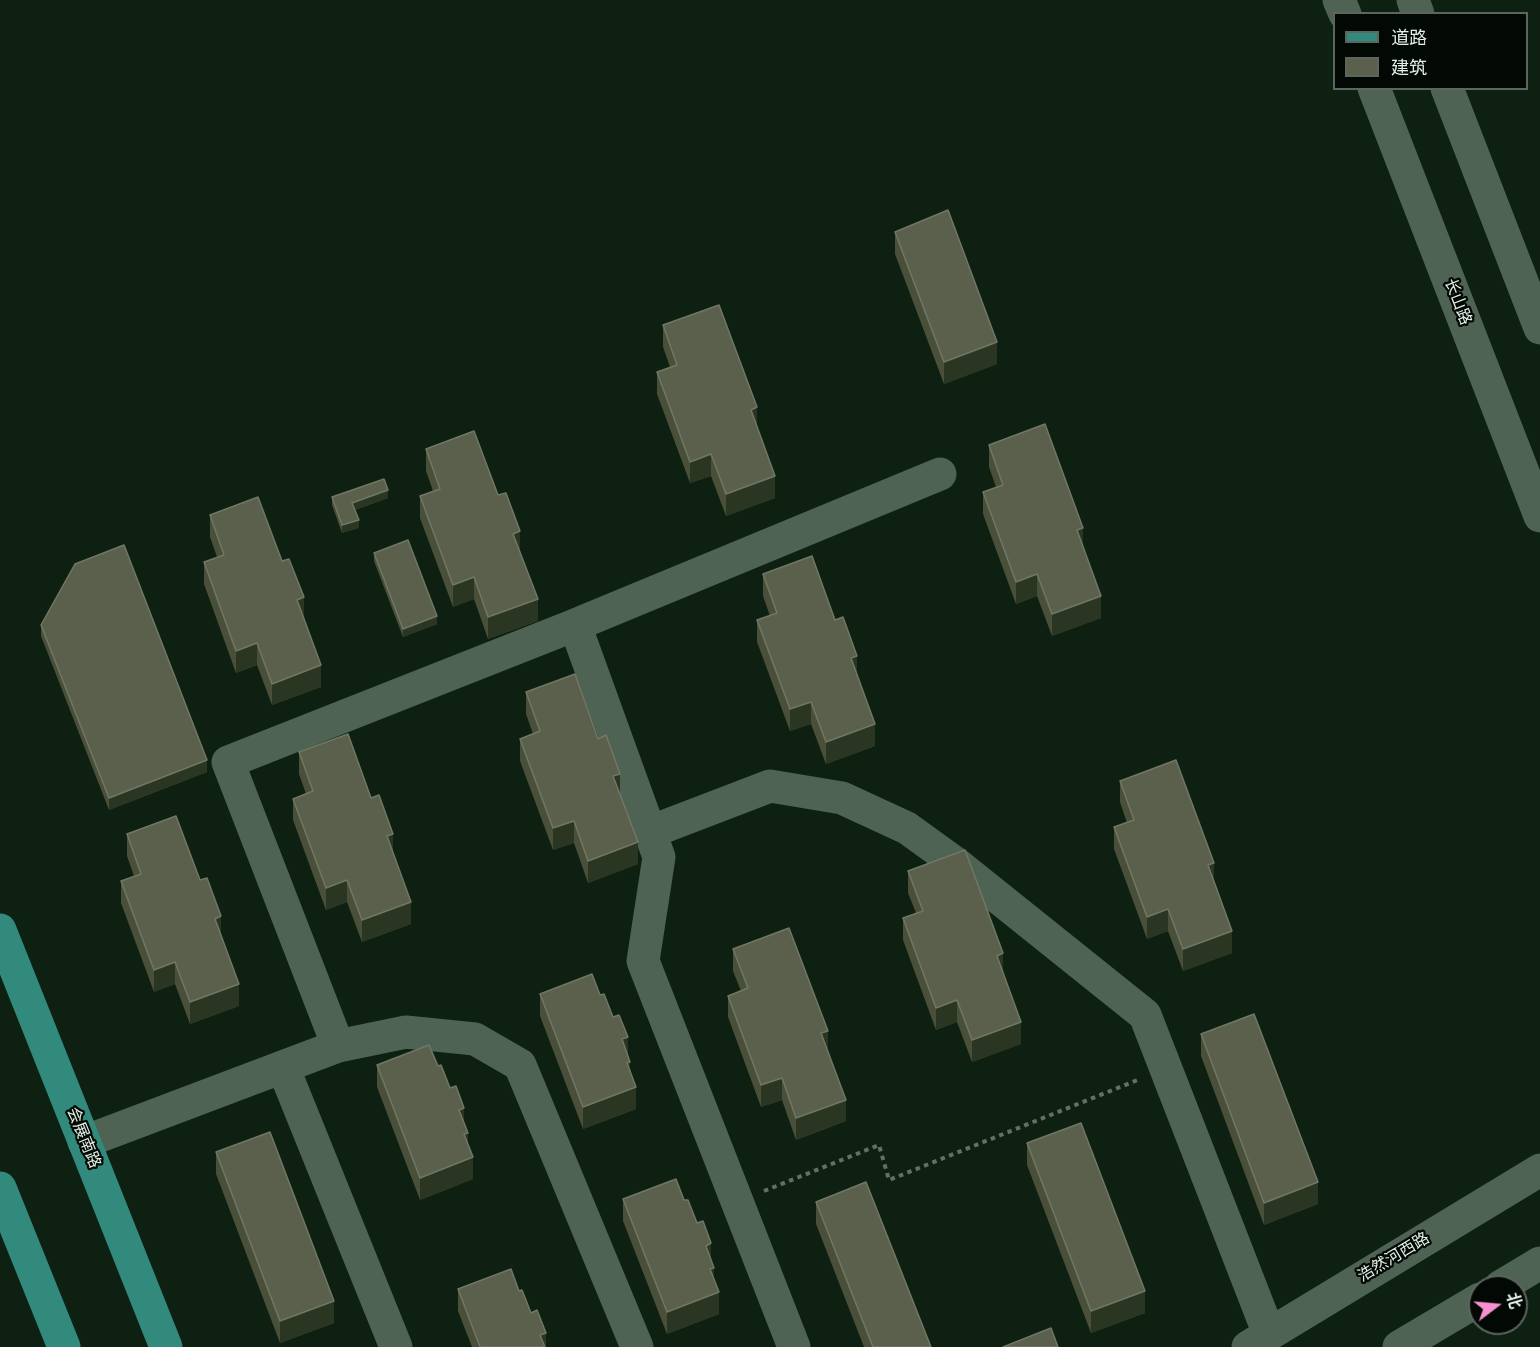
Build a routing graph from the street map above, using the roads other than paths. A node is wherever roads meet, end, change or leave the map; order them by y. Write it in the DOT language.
graph roads {
  1 [pos="1375,90"];
  2 [pos="1448,90"];
  3 [pos="1540,328"];
  4 [pos="939,474"];
  5 [pos="1540,516"];
  6 [pos="575,625"];
  7 [pos="651,832"];
  8 [pos="0,930"];
  9 [pos="339,1046"];
  10 [pos="283,1066"];
  11 [pos="84,1142"];
  12 [pos="1540,1170"];
  13 [pos="0,1188"];
  14 [pos="1540,1263"];
  15 [pos="1520,1275"];
  16 [pos="1468,1306"];
  17 [pos="1258,1341"];
  18 [pos="64,1347"];
  19 [pos="166,1347"];
  20 [pos="396,1347"];
  21 [pos="637,1347"];
  22 [pos="794,1347"];
  23 [pos="1399,1347"];
  1 -- 5 [label="street, 长山路"];
  2 -- 3 [label="street"];
  4 -- 6 [label="street"];
  6 -- 7 [label="street"];
  6 -- 9 [label="street"];
  7 -- 17 [label="street"];
  7 -- 22 [label="street"];
  8 -- 11 [label="main road, 会展南路"];
  9 -- 10 [label="street"];
  9 -- 21 [label="street"];
  10 -- 11 [label="street"];
  10 -- 20 [label="street"];
  11 -- 19 [label="main road, 会展南路"];
  12 -- 17 [label="street, 浩然河西路"];
  13 -- 18 [label="main road"];
  14 -- 15 [label="street"];
  16 -- 23 [label="street"];
}
